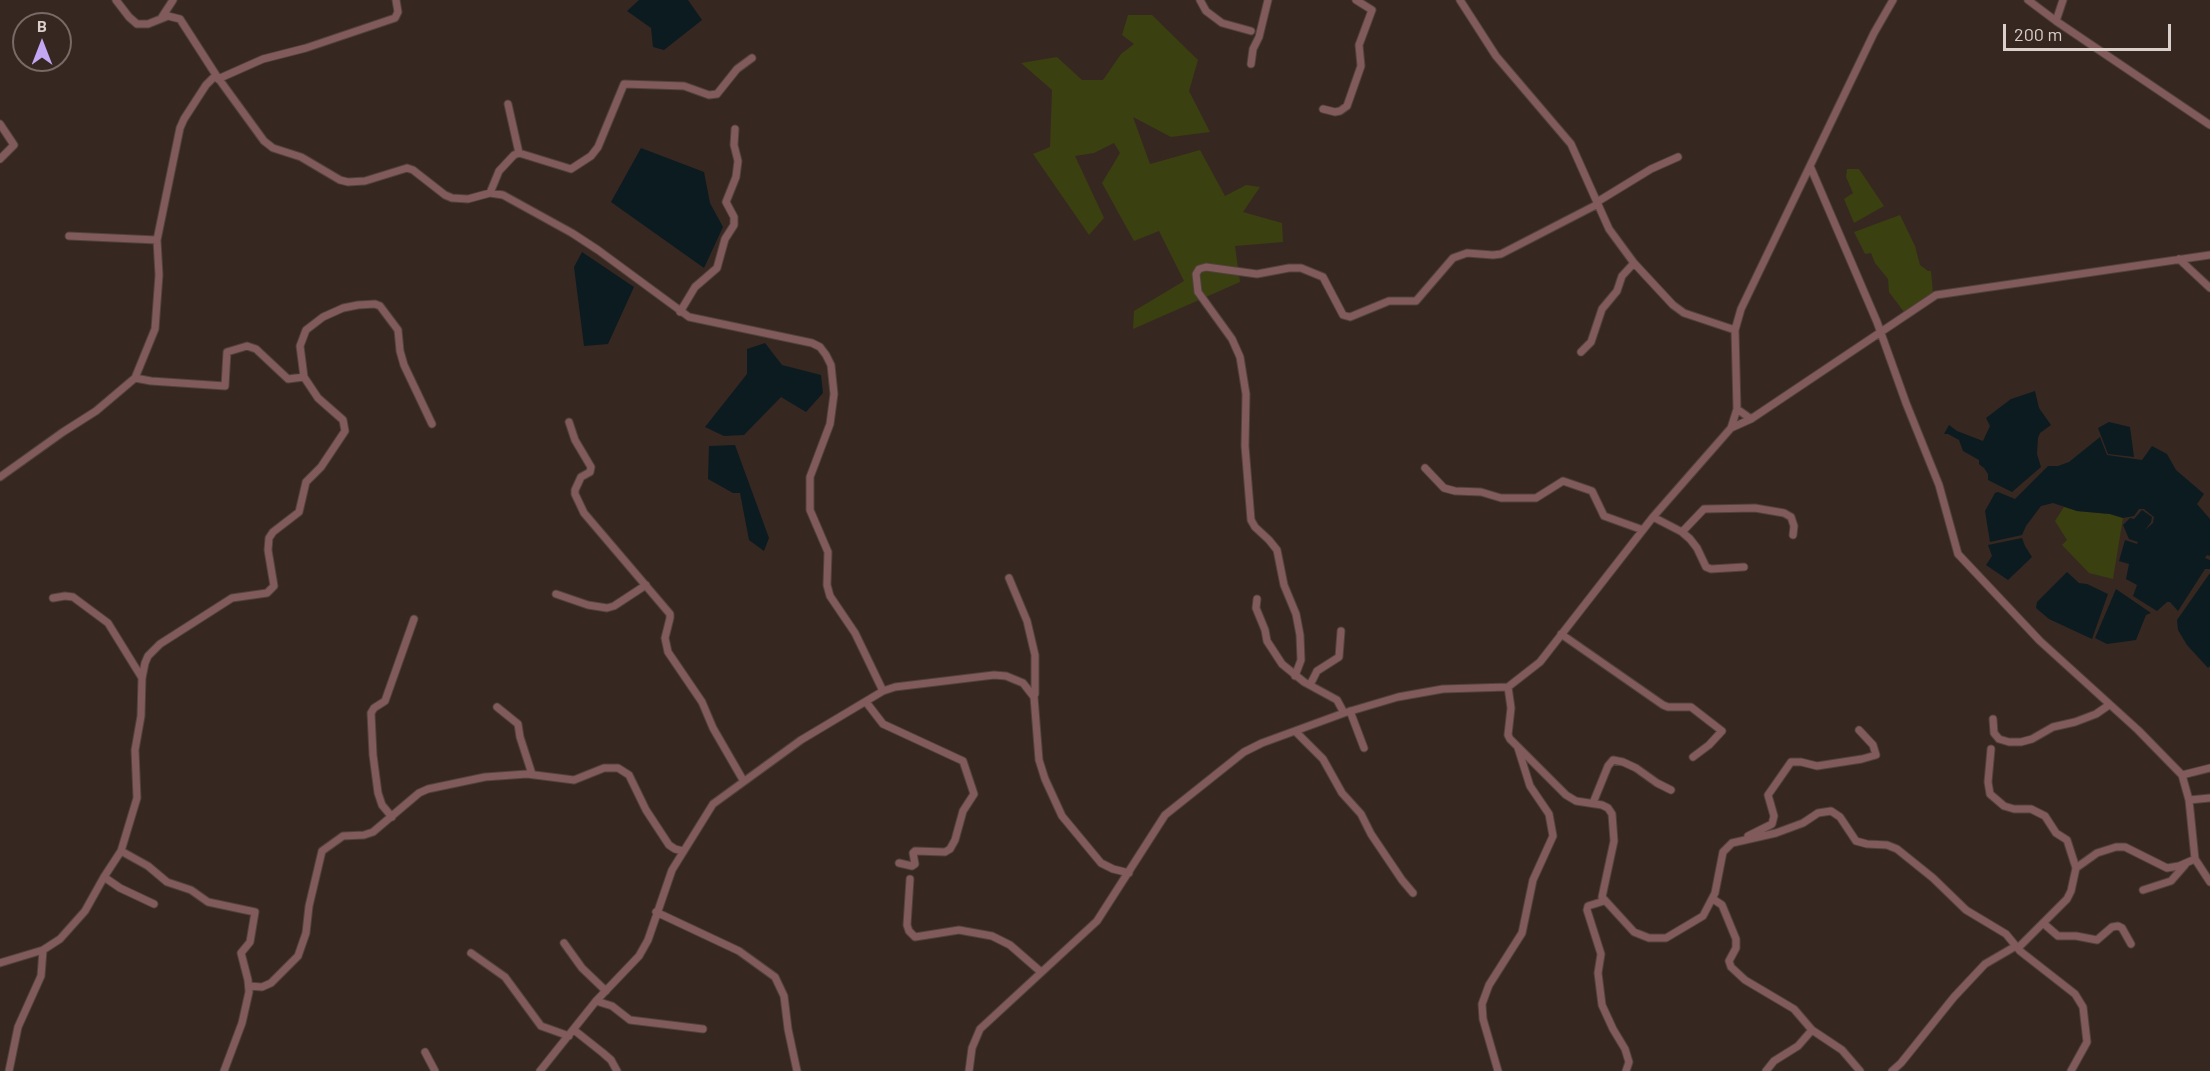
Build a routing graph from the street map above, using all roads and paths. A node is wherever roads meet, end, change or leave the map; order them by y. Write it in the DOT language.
graph roads {
  1 [pos="116,0"];
  2 [pos="173,0"];
  3 [pos="396,0"];
  4 [pos="1200,0"];
  5 [pos="1268,0"];
  6 [pos="1357,0"];
  7 [pos="1460,0"];
  8 [pos="1893,0"];
  9 [pos="2028,0"];
  10 [pos="2062,0"];
  11 [pos="162,17"];
  12 [pos="2056,21"];
  13 [pos="1251,31"];
  14 [pos="752,58"];
  15 [pos="1251,64"];
  16 [pos="217,77"];
  17 [pos="508,104"];
  18 [pos="1323,109"];
  19 [pos="0,124"];
  20 [pos="2210,125"];
  21 [pos="735,129"];
  22 [pos="519,153"];
  23 [pos="1678,157"];
  24 [pos="0,159"];
  25 [pos="1810,166"];
  26 [pos="490,194"];
  27 [pos="1598,203"];
  28 [pos="69,236"];
  29 [pos="157,240"];
  30 [pos="2210,255"];
  31 [pos="2179,259"];
  32 [pos="1634,263"];
  33 [pos="2210,288"];
  34 [pos="680,312"];
  35 [pos="1735,330"];
  36 [pos="1881,333"];
  37 [pos="1581,352"];
  38 [pos="304,377"];
  39 [pos="135,378"];
  40 [pos="1737,409"];
  41 [pos="1751,419"];
  42 [pos="569,422"];
  43 [pos="432,424"];
  44 [pos="1731,428"];
  45 [pos="1425,468"];
  46 [pos="0,477"];
  47 [pos="1653,517"];
  48 [pos="1642,530"];
  49 [pos="1682,532"];
  50 [pos="1793,536"];
  51 [pos="1744,567"];
  52 [pos="1009,578"];
  53 [pos="646,585"];
  54 [pos="556,594"];
  55 [pos="53,598"];
  56 [pos="1257,599"];
  57 [pos="414,620"];
  58 [pos="1341,631"];
  59 [pos="1561,634"];
  60 [pos="1295,676"];
  61 [pos="142,678"];
  62 [pos="1310,685"];
  63 [pos="1508,687"];
  64 [pos="883,692"];
  65 [pos="1034,697"];
  66 [pos="866,702"];
  67 [pos="2109,705"];
  68 [pos="497,706"];
  69 [pos="1347,712"];
  70 [pos="1993,719"];
  71 [pos="1858,730"];
  72 [pos="1295,731"];
  73 [pos="1517,746"];
  74 [pos="1364,748"];
  75 [pos="1991,749"];
  76 [pos="1693,757"];
  77 [pos="2210,768"];
  78 [pos="532,774"];
  79 [pos="2182,775"];
  80 [pos="743,780"];
  81 [pos="1671,790"];
  82 [pos="2210,798"];
  83 [pos="2189,800"];
  84 [pos="1593,803"];
  85 [pos="392,817"];
  86 [pos="1738,841"];
  87 [pos="121,851"];
  88 [pos="683,851"];
  89 [pos="2195,859"];
  90 [pos="2187,862"];
  91 [pos="899,863"];
  92 [pos="2076,868"];
  93 [pos="1129,873"];
  94 [pos="104,877"];
  95 [pos="910,879"];
  96 [pos="2210,882"];
  97 [pos="2143,890"];
  98 [pos="1413,893"];
  99 [pos="1713,899"];
  100 [pos="1604,901"];
  101 [pos="154,904"];
  102 [pos="656,912"];
  103 [pos="2043,923"];
  104 [pos="564,943"];
  105 [pos="2131,944"];
  106 [pos="2017,947"];
  107 [pos="43,950"];
  108 [pos="471,953"];
  109 [pos="0,963"];
  110 [pos="1041,972"];
  111 [pos="249,986"];
  112 [pos="606,991"];
  113 [pos="596,1001"];
  114 [pos="703,1029"];
  115 [pos="1812,1030"];
  116 [pos="571,1033"];
  117 [pos="425,1052"];
  118 [pos="9,1071"];
  119 [pos="224,1071"];
  120 [pos="435,1071"];
  121 [pos="540,1071"];
  122 [pos="617,1071"];
  123 [pos="797,1071"];
  124 [pos="969,1071"];
  125 [pos="1498,1071"];
  126 [pos="1626,1071"];
  127 [pos="1766,1071"];
  128 [pos="1860,1071"];
  129 [pos="1892,1071"];
  130 [pos="2071,1071"];
  1 -- 11 [label="street"];
  2 -- 11 [label="street"];
  3 -- 16 [label="street"];
  4 -- 13 [label="street"];
  5 -- 15 [label="street"];
  6 -- 18 [label="street"];
  7 -- 27 [label="street"];
  8 -- 25 [label="street"];
  9 -- 12 [label="street"];
  10 -- 12 [label="street"];
  11 -- 16 [label="street"];
  12 -- 20 [label="street"];
  14 -- 22 [label="street"];
  16 -- 26 [label="street"];
  16 -- 29 [label="street"];
  17 -- 22 [label="street"];
  19 -- 24 [label="street"];
  21 -- 34 [label="street"];
  22 -- 26 [label="street"];
  23 -- 27 [label="street"];
  25 -- 35 [label="street"];
  25 -- 36 [label="street"];
  26 -- 34 [label="street"];
  27 -- 32 [label="street"];
  27 -- 60 [label="street"];
  28 -- 29 [label="street"];
  29 -- 39 [label="street"];
  30 -- 31 [label="street"];
  31 -- 33 [label="street"];
  31 -- 36 [label="street"];
  32 -- 35 [label="street"];
  32 -- 37 [label="street"];
  34 -- 64 [label="street"];
  35 -- 40 [label="street"];
  36 -- 41 [label="street"];
  36 -- 67 [label="street"];
  38 -- 39 [label="street"];
  38 -- 43 [label="street"];
  38 -- 61 [label="street"];
  39 -- 46 [label="street"];
  40 -- 41 [label="street"];
  40 -- 44 [label="street"];
  41 -- 44 [label="street"];
  42 -- 53 [label="street"];
  44 -- 47 [label="street"];
  45 -- 48 [label="street"];
  47 -- 48 [label="street"];
  47 -- 49 [label="street"];
  48 -- 59 [label="street"];
  49 -- 50 [label="street"];
  49 -- 51 [label="street"];
  52 -- 65 [label="street"];
  53 -- 54 [label="street"];
  53 -- 80 [label="street"];
  55 -- 61 [label="street"];
  56 -- 60 [label="street"];
  57 -- 85 [label="street"];
  58 -- 62 [label="street"];
  59 -- 63 [label="street"];
  59 -- 76 [label="street"];
  60 -- 62 [label="street"];
  61 -- 87 [label="street"];
  62 -- 69 [label="street"];
  63 -- 69 [label="street"];
  63 -- 73 [label="street"];
  64 -- 65 [label="street"];
  64 -- 66 [label="street"];
  65 -- 93 [label="street"];
  66 -- 80 [label="street"];
  66 -- 91 [label="street"];
  67 -- 70 [label="street"];
  67 -- 79 [label="street"];
  68 -- 78 [label="street"];
  69 -- 72 [label="street"];
  69 -- 74 [label="street"];
  71 -- 86 [label="street"];
  72 -- 93 [label="street"];
  72 -- 98 [label="street"];
  73 -- 84 [label="street"];
  73 -- 125 [label="street"];
  75 -- 92 [label="street"];
  77 -- 79 [label="street"];
  78 -- 85 [label="street"];
  78 -- 88 [label="street"];
  79 -- 83 [label="street"];
  80 -- 88 [label="street"];
  81 -- 84 [label="street"];
  82 -- 83 [label="street"];
  83 -- 89 [label="street"];
  84 -- 100 [label="street"];
  85 -- 111 [label="street"];
  86 -- 99 [label="street"];
  86 -- 106 [label="street"];
  87 -- 94 [label="street"];
  87 -- 111 [label="street"];
  88 -- 102 [label="street"];
  89 -- 90 [label="street"];
  89 -- 96 [label="street"];
  90 -- 92 [label="street"];
  90 -- 97 [label="street"];
  92 -- 103 [label="street"];
  93 -- 110 [label="street"];
  94 -- 101 [label="street"];
  94 -- 107 [label="street"];
  95 -- 110 [label="street"];
  99 -- 100 [label="street"];
  99 -- 115 [label="street"];
  100 -- 126 [label="street"];
  102 -- 112 [label="street"];
  102 -- 123 [label="street"];
  103 -- 105 [label="street"];
  103 -- 106 [label="street"];
  104 -- 112 [label="street"];
  106 -- 129 [label="street"];
  106 -- 130 [label="street"];
  107 -- 109 [label="street"];
  107 -- 118 [label="street"];
  108 -- 116 [label="street"];
  110 -- 124 [label="street"];
  111 -- 119 [label="street"];
  112 -- 113 [label="street"];
  113 -- 114 [label="street"];
  113 -- 116 [label="street"];
  115 -- 127 [label="street"];
  115 -- 128 [label="street"];
  116 -- 121 [label="street"];
  116 -- 122 [label="street"];
  117 -- 120 [label="street"];
}
